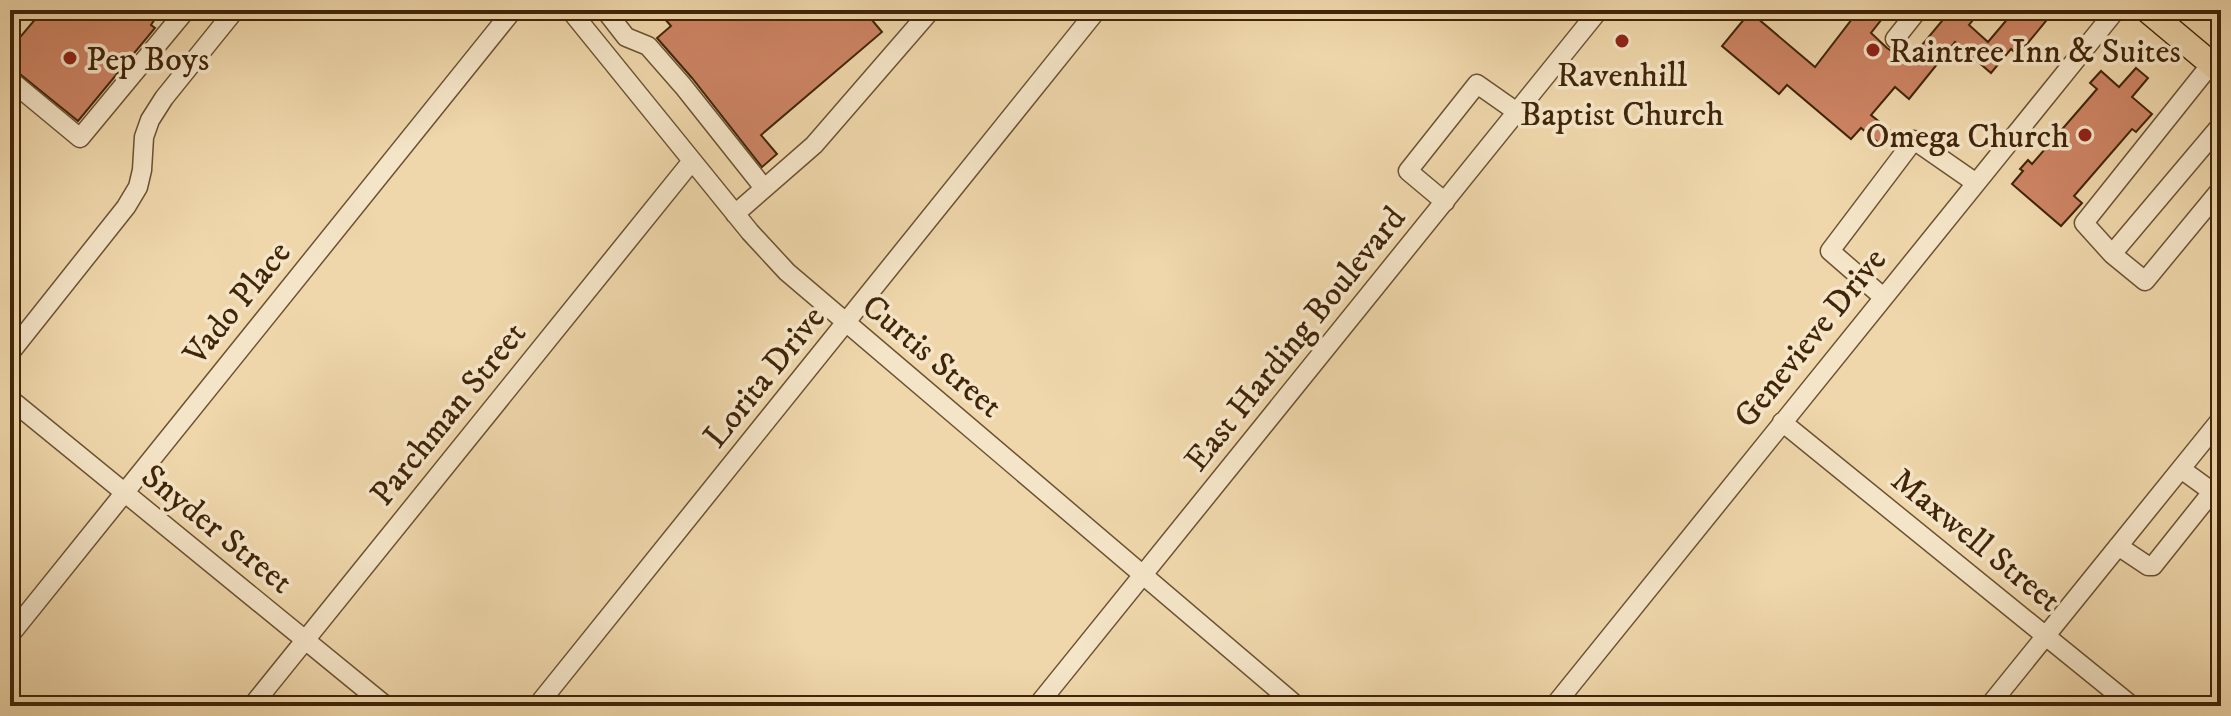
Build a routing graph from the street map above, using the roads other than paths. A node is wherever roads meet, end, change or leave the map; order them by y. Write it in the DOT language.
graph roads {
  1 [pos="186,10"];
  2 [pos="235,10"];
  3 [pos="513,10"];
  4 [pos="570,10"];
  5 [pos="605,10"];
  6 [pos="931,10"];
  7 [pos="1097,10"];
  8 [pos="1599,10"];
  9 [pos="1918,10"];
  10 [pos="2116,10"];
  11 [pos="2147,10"];
  12 [pos="1895,39"];
  13 [pos="2216,68"];
  14 [pos="10,80"];
  15 [pos="1517,112"];
  16 [pos="2221,125"];
  17 [pos="692,161"];
  18 [pos="1976,183"];
  19 [pos="764,188"];
  20 [pos="2221,189"];
  21 [pos="1445,202"];
  22 [pos="735,214"];
  23 [pos="2112,254"];
  24 [pos="1883,297"];
  25 [pos="846,323"];
  26 [pos="12,347"];
  27 [pos="11,402"];
  28 [pos="2221,419"];
  29 [pos="1782,422"];
  30 [pos="2181,469"];
  31 [pos="124,493"];
  32 [pos="2216,495"];
  33 [pos="2118,546"];
  34 [pos="1143,576"];
  35 [pos="10,635"];
  36 [pos="2046,636"];
  37 [pos="306,640"];
  38 [pos="252,706"];
  39 [pos="386,706"];
  40 [pos="537,706"];
  41 [pos="1037,706"];
  42 [pos="1297,706"];
  43 [pos="1554,706"];
  44 [pos="1989,706"];
  45 [pos="2132,706"];
  1 -- 14 [label="street"];
  2 -- 26 [label="street"];
  3 -- 31 [label="street, Vado Place"];
  4 -- 17 [label="street, Curtis Street"];
  5 -- 19 [label="street"];
  6 -- 19 [label="street"];
  7 -- 25 [label="street, Lorita Drive"];
  8 -- 15 [label="street, East Harding Boulevard"];
  9 -- 12 [label="street"];
  10 -- 18 [label="street, Genevieve Drive"];
  11 -- 13 [label="main road"];
  13 -- 23 [label="street"];
  15 -- 21 [label="street, East Harding Boulevard"];
  15 -- 21 [label="street"];
  16 -- 23 [label="street"];
  17 -- 22 [label="street, Curtis Street"];
  17 -- 37 [label="street, Parchman Street"];
  18 -- 24 [label="street, Genevieve Drive"];
  18 -- 24 [label="street"];
  19 -- 22 [label="street"];
  20 -- 23 [label="street"];
  21 -- 34 [label="street, East Harding Boulevard"];
  22 -- 25 [label="street, Curtis Street"];
  24 -- 29 [label="street, Genevieve Drive"];
  25 -- 34 [label="street, Curtis Street"];
  25 -- 40 [label="street, Lorita Drive"];
  27 -- 31 [label="street, Snyder Street"];
  28 -- 30 [label="street"];
  29 -- 36 [label="street, Maxwell Street"];
  29 -- 43 [label="street, Genevieve Drive"];
  30 -- 32 [label="street"];
  30 -- 33 [label="street"];
  31 -- 35 [label="street, Vado Place"];
  31 -- 37 [label="street, Snyder Street"];
  32 -- 33 [label="street"];
  33 -- 36 [label="street"];
  34 -- 41 [label="street, East Harding Boulevard"];
  34 -- 42 [label="street, Curtis Street"];
  36 -- 44 [label="street"];
  36 -- 45 [label="street, Maxwell Street"];
  37 -- 38 [label="street, Parchman Street"];
  37 -- 39 [label="street, Snyder Street"];
}
